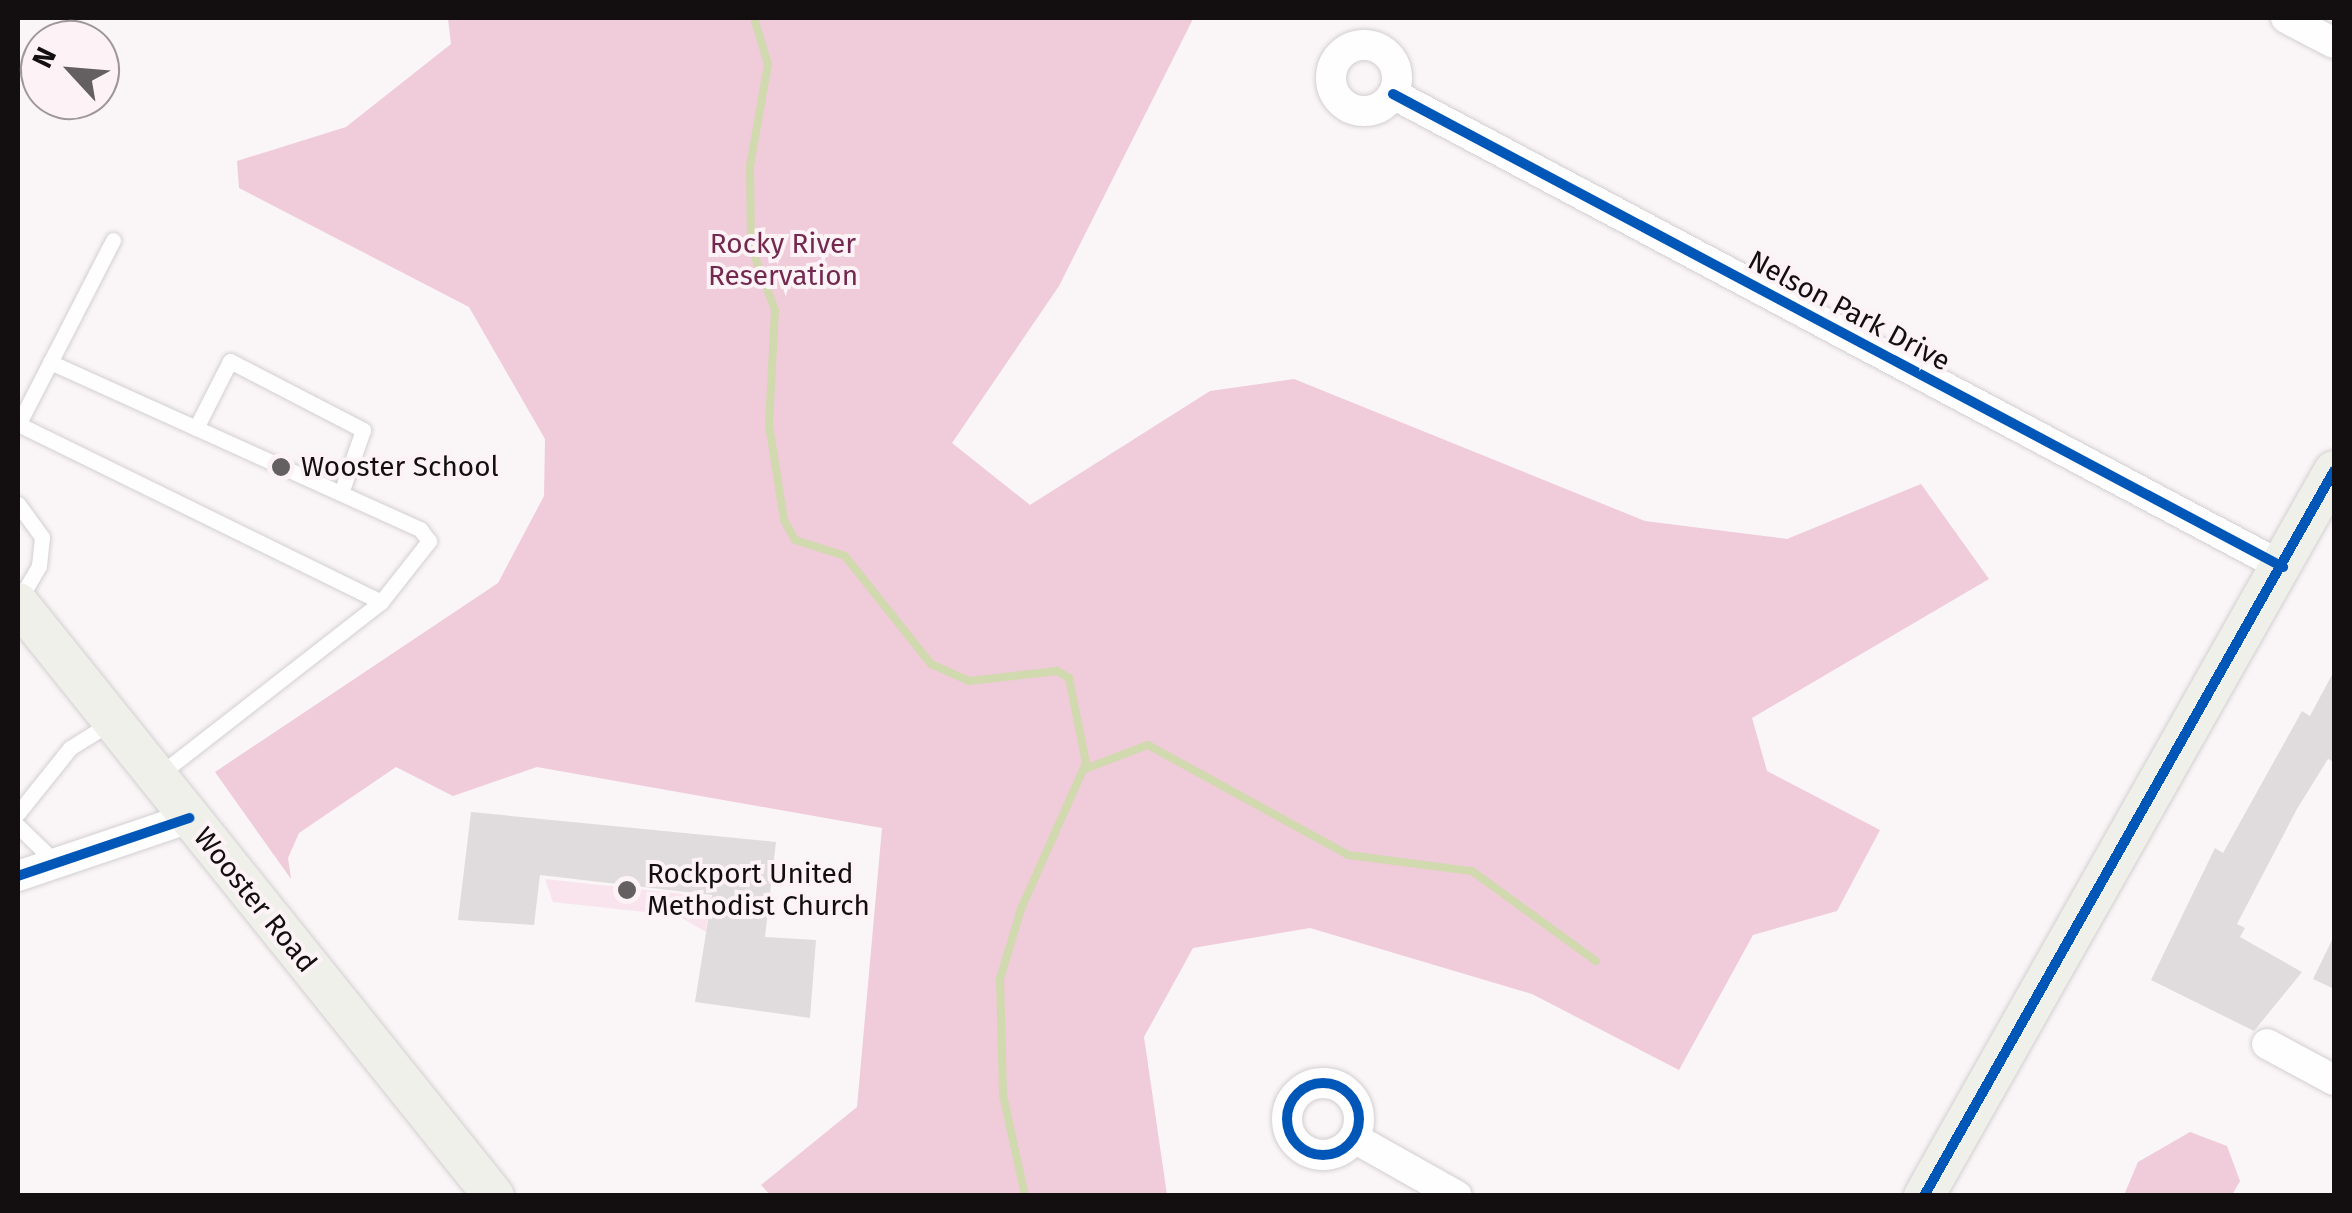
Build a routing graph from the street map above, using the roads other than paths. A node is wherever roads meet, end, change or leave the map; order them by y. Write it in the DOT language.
graph roads {
  1 [pos="2286,18"];
  2 [pos="2334,43"];
  3 [pos="1393,94"];
  4 [pos="113,240"];
  5 [pos="50,362"];
  6 [pos="18,424"];
  7 [pos="196,428"];
  8 [pos="341,493"];
  9 [pos="2329,493"];
  10 [pos="18,504"];
  11 [pos="2284,568"];
  12 [pos="18,602"];
  13 [pos="381,602"];
  14 [pos="112,722"];
  15 [pos="156,778"];
  16 [pos="18,813"];
  17 [pos="189,818"];
  18 [pos="18,826"];
  19 [pos="56,863"];
  20 [pos="18,876"];
  21 [pos="2267,1044"];
  22 [pos="2334,1080"];
  23 [pos="1354,1138"];
  24 [pos="494,1196"];
  25 [pos="1457,1196"];
  26 [pos="1924,1196"];
  1 -- 2 [label="street"];
  3 -- 11 [label="street, Nelson Park Drive"];
  4 -- 5 [label="lane"];
  5 -- 6 [label="lane"];
  5 -- 7 [label="lane"];
  6 -- 13 [label="lane"];
  7 -- 8 [label="lane"];
  7 -- 8 [label="lane"];
  8 -- 13 [label="lane"];
  9 -- 11 [label="street"];
  10 -- 12 [label="lane"];
  11 -- 26 [label="street"];
  12 -- 14 [label="street, Wooster Road"];
  13 -- 15 [label="lane"];
  14 -- 15 [label="street, Wooster Road"];
  14 -- 16 [label="lane"];
  15 -- 17 [label="street, Wooster Road"];
  17 -- 19 [label="street"];
  17 -- 24 [label="street, Wooster Road"];
  18 -- 19 [label="lane"];
  19 -- 20 [label="street"];
  21 -- 22 [label="street"];
  23 -- 25 [label="street"];
}
